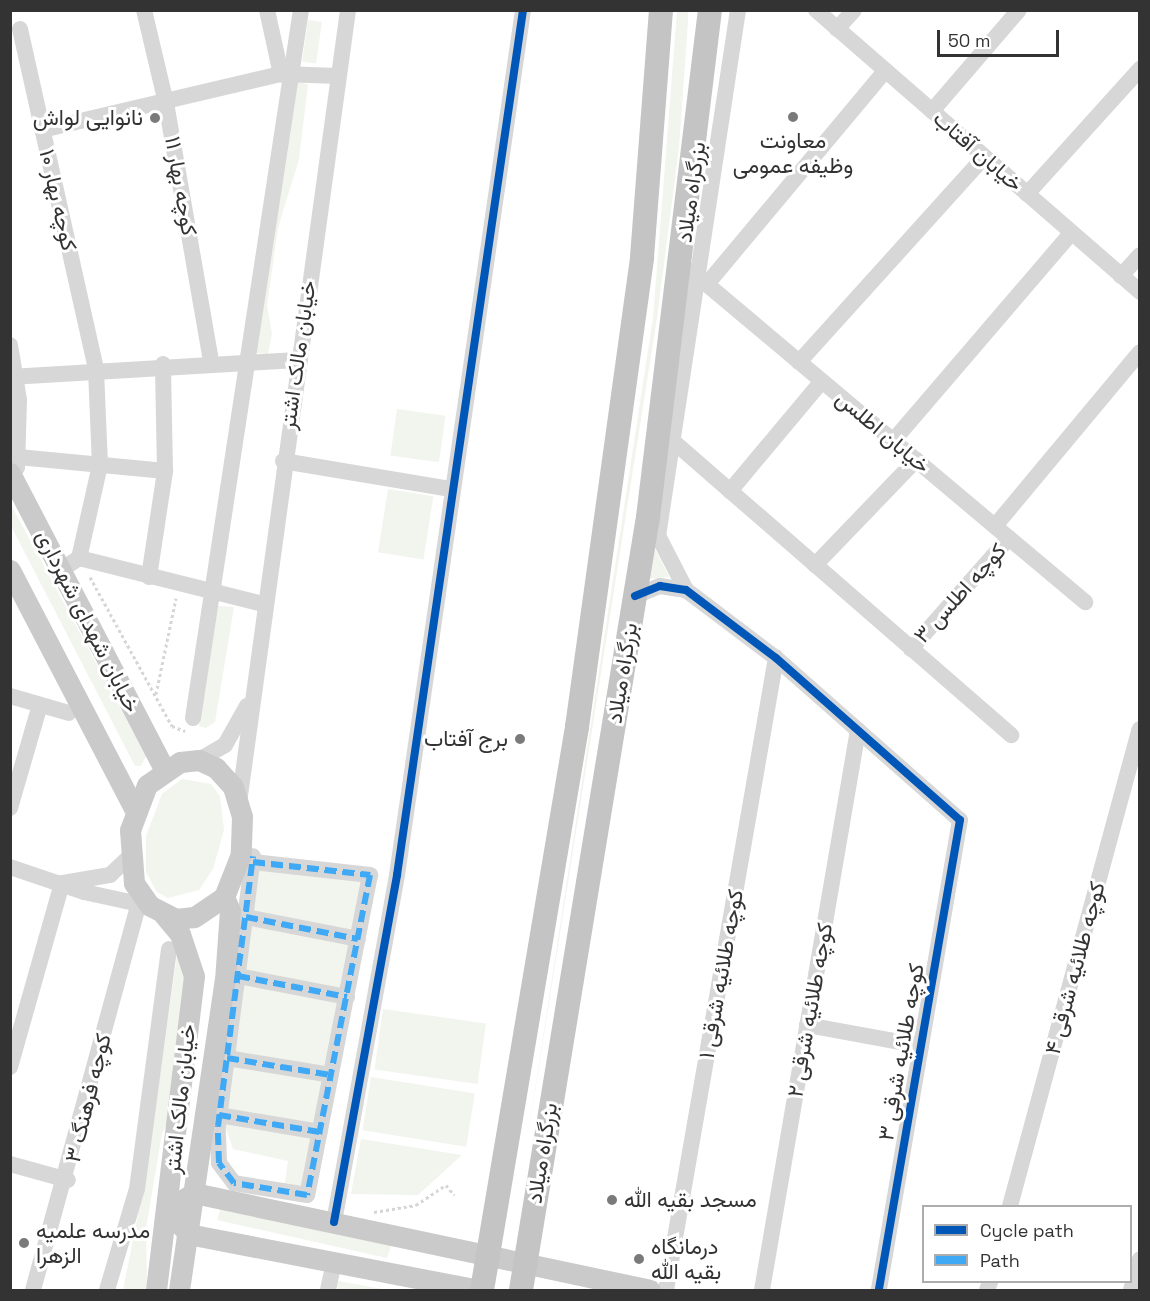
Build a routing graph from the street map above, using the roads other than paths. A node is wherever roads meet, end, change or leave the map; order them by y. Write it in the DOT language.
graph roads {
  1 [pos="144,10"];
  2 [pos="267,10"];
  3 [pos="301,10"];
  4 [pos="348,10"];
  5 [pos="524,10"];
  6 [pos="661,10"];
  7 [pos="710,10"];
  8 [pos="738,10"];
  9 [pos="816,10"];
  10 [pos="854,10"];
  11 [pos="1019,10"];
  12 [pos="20,29"];
  13 [pos="837,29"];
  14 [pos="1140,69"];
  15 [pos="885,71"];
  16 [pos="285,74"];
  17 [pos="338,76"];
  18 [pos="166,103"];
  19 [pos="932,111"];
  20 [pos="42,130"];
  21 [pos="984,157"];
  22 [pos="1027,194"];
  23 [pos="1071,232"];
  24 [pos="1140,255"];
  25 [pos="695,274"];
  26 [pos="1121,276"];
  27 [pos="1140,292"];
  28 [pos="10,345"];
  29 [pos="1140,352"];
  30 [pos="249,360"];
  31 [pos="297,360"];
  32 [pos="211,362"];
  33 [pos="799,362"];
  34 [pos="163,364"];
  35 [pos="96,370"];
  36 [pos="14,377"];
  37 [pos="822,381"];
  38 [pos="893,441"];
  39 [pos="674,442"];
  40 [pos="916,460"];
  41 [pos="283,461"];
  42 [pos="100,465"];
  43 [pos="15,471"];
  44 [pos="165,471"];
  45 [pos="450,489"];
  46 [pos="730,491"];
  47 [pos="653,526"];
  48 [pos="995,526"];
  49 [pos="1009,538"];
  50 [pos="71,564"];
  51 [pos="815,565"];
  52 [pos="10,570"];
  53 [pos="149,577"];
  54 [pos="686,590"];
  55 [pos="214,594"];
  56 [pos="634,596"];
  57 [pos="1085,602"];
  58 [pos="263,604"];
  59 [pos="911,649"];
  60 [pos="776,658"];
  61 [pos="10,696"];
  62 [pos="250,700"];
  63 [pos="40,705"];
  64 [pos="69,713"];
  65 [pos="193,718"];
  66 [pos="1140,729"];
  67 [pos="858,730"];
  68 [pos="1011,735"];
  69 [pos="199,760"];
  70 [pos="164,769"];
  71 [pos="239,804"];
  72 [pos="10,808"];
  73 [pos="134,808"];
  74 [pos="249,857"];
  75 [pos="128,858"];
  76 [pos="10,867"];
  77 [pos="397,875"];
  78 [pos="62,883"];
  79 [pos="224,897"];
  80 [pos="151,909"];
  81 [pos="246,917"];
  82 [pos="358,939"];
  83 [pos="169,950"];
  84 [pos="238,976"];
  85 [pos="346,997"];
  86 [pos="807,1025"];
  87 [pos="921,1046"];
  88 [pos="227,1058"];
  89 [pos="10,1067"];
  90 [pos="331,1075"];
  91 [pos="219,1115"];
  92 [pos="320,1132"];
  93 [pos="10,1164"];
  94 [pos="68,1180"];
  95 [pos="194,1193"];
  96 [pos="1010,1205"];
  97 [pos="168,1209"];
  98 [pos="334,1222"];
  99 [pos="188,1234"];
  100 [pos="488,1254"];
  101 [pos="1140,1259"];
  102 [pos="334,1262"];
  103 [pos="525,1262"];
  104 [pos="33,1290"];
  105 [pos="107,1290"];
  106 [pos="156,1290"];
  107 [pos="179,1290"];
  108 [pos="328,1290"];
  109 [pos="481,1290"];
  110 [pos="521,1290"];
  111 [pos="650,1290"];
  112 [pos="666,1290"];
  113 [pos="762,1290"];
  114 [pos="879,1290"];
  115 [pos="1131,1290"];
  1 -- 18 [label="street, کوچه بهار ۱۱"];
  2 -- 16 [label="street"];
  3 -- 16 [label="street"];
  4 -- 17 [label="street, خیابان مالک اشتر"];
  5 -- 45 [label="street"];
  6 -- 100 [label="highway, بزرگراه میلاد"];
  7 -- 25 [label="highway, بزرگراه میلاد"];
  8 -- 25 [label="street"];
  9 -- 13 [label="street, خیابان آفتاب"];
  10 -- 13 [label="street"];
  11 -- 19 [label="street"];
  12 -- 20 [label="street, کوچه بهار ۱۰"];
  13 -- 15 [label="street, خیابان آفتاب"];
  14 -- 22 [label="street"];
  15 -- 19 [label="street, خیابان آفتاب"];
  15 -- 25 [label="street"];
  16 -- 17 [label="street"];
  16 -- 18 [label="street"];
  16 -- 30 [label="street"];
  17 -- 31 [label="street, خیابان مالک اشتر"];
  18 -- 20 [label="street"];
  18 -- 32 [label="street, کوچه بهار ۱۱"];
  19 -- 21 [label="street, خیابان آفتاب"];
  20 -- 35 [label="street, کوچه بهار ۱۰"];
  21 -- 22 [label="street, خیابان آفتاب"];
  21 -- 33 [label="street"];
  22 -- 23 [label="street, خیابان آفتاب"];
  23 -- 26 [label="street, خیابان آفتاب"];
  23 -- 38 [label="street"];
  24 -- 26 [label="street"];
  25 -- 33 [label="street, خیابان اطلس"];
  25 -- 39 [label="street"];
  25 -- 47 [label="highway, بزرگراه میلاد"];
  26 -- 27 [label="street, خیابان آفتاب"];
  28 -- 36 [label="street"];
  29 -- 48 [label="street"];
  30 -- 31 [label="street"];
  30 -- 32 [label="street"];
  30 -- 55 [label="street"];
  31 -- 41 [label="street, خیابان مالک اشتر"];
  32 -- 34 [label="street"];
  33 -- 37 [label="street, خیابان اطلس"];
  34 -- 35 [label="street"];
  34 -- 44 [label="street"];
  35 -- 36 [label="street"];
  35 -- 42 [label="street, کوچه بهار ۱۰"];
  36 -- 43 [label="street"];
  37 -- 38 [label="street, خیابان اطلس"];
  37 -- 46 [label="street"];
  38 -- 40 [label="street, خیابان اطلس"];
  39 -- 46 [label="street"];
  39 -- 47 [label="street"];
  40 -- 48 [label="street, خیابان اطلس"];
  40 -- 51 [label="street"];
  41 -- 45 [label="street"];
  41 -- 58 [label="street, خیابان مالک اشتر"];
  42 -- 43 [label="street"];
  42 -- 44 [label="street"];
  42 -- 50 [label="street, کوچه بهار ۱۰"];
  43 -- 50 [label="main road, خیابان شهدای شهرداری"];
  44 -- 53 [label="street"];
  45 -- 77 [label="street"];
  46 -- 51 [label="street"];
  47 -- 54 [label="street"];
  47 -- 56 [label="highway, بزرگراه میلاد"];
  48 -- 49 [label="street, خیابان اطلس"];
  49 -- 57 [label="street, خیابان اطلس"];
  49 -- 59 [label="street, کوچه اطلس ۳"];
  50 -- 53 [label="street"];
  50 -- 70 [label="main road, خیابان شهدای شهرداری"];
  51 -- 59 [label="street"];
  52 -- 73 [label="main road, خیابان شهدای شهرداری"];
  53 -- 55 [label="street"];
  54 -- 56 [label="street"];
  54 -- 60 [label="street"];
  55 -- 58 [label="street"];
  55 -- 65 [label="street"];
  56 -- 103 [label="highway, بزرگراه میلاد"];
  58 -- 62 [label="street, خیابان مالک اشتر"];
  59 -- 68 [label="street"];
  60 -- 67 [label="street"];
  60 -- 112 [label="street, کوچه طلائیه شرقی ۱"];
  61 -- 63 [label="street"];
  62 -- 69 [label="street, خیابان مالک اشتر"];
  62 -- 71 [label="street, خیابان مالک اشتر"];
  63 -- 64 [label="street"];
  63 -- 72 [label="street"];
  66 -- 96 [label="street, کوچه طلائیه شرقی ۴"];
  67 -- 86 [label="street, کوچه طلائیه شرقی ۲"];
  67 -- 87 [label="street, کوچه طلائیه شرقی ۳"];
  69 -- 70 [label="main road"];
  69 -- 71 [label="main road"];
  70 -- 73 [label="main road"];
  71 -- 74 [label="main road"];
  73 -- 75 [label="main road"];
  74 -- 77 [label="street"];
  74 -- 79 [label="main road"];
  74 -- 81 [label="street"];
  74 -- 82 [label="street"];
  75 -- 78 [label="street"];
  75 -- 80 [label="main road"];
  76 -- 78 [label="street"];
  77 -- 98 [label="street"];
  78 -- 80 [label="street"];
  78 -- 89 [label="street"];
  79 -- 80 [label="main road"];
  79 -- 95 [label="main road"];
  80 -- 94 [label="street, کوچه فرهنگ ۳"];
  80 -- 97 [label="main road, خیابان مالک اشتر"];
  81 -- 82 [label="street"];
  81 -- 84 [label="street"];
  82 -- 85 [label="street"];
  83 -- 105 [label="street"];
  84 -- 85 [label="street"];
  84 -- 88 [label="street"];
  85 -- 90 [label="street"];
  86 -- 87 [label="street"];
  86 -- 113 [label="street, کوچه طلائیه شرقی ۲"];
  87 -- 114 [label="street, کوچه طلائیه شرقی ۳"];
  88 -- 90 [label="street"];
  88 -- 91 [label="street"];
  90 -- 92 [label="street"];
  91 -- 92 [label="street"];
  91 -- 92 [label="street"];
  93 -- 94 [label="street"];
  94 -- 104 [label="street, کوچه فرهنگ ۳"];
  95 -- 97 [label="main road"];
  95 -- 98 [label="main road"];
  95 -- 99 [label="main road"];
  97 -- 99 [label="main road"];
  97 -- 106 [label="main road, خیابان مالک اشتر"];
  98 -- 100 [label="main road"];
  99 -- 102 [label="main road"];
  99 -- 107 [label="main road"];
  100 -- 103 [label="main road"];
  100 -- 109 [label="highway, بزرگراه میلاد"];
  101 -- 115 [label="street"];
  102 -- 108 [label="street"];
  102 -- 109 [label="main road"];
  103 -- 110 [label="highway, بزرگراه میلاد"];
  103 -- 111 [label="main road"];
}
